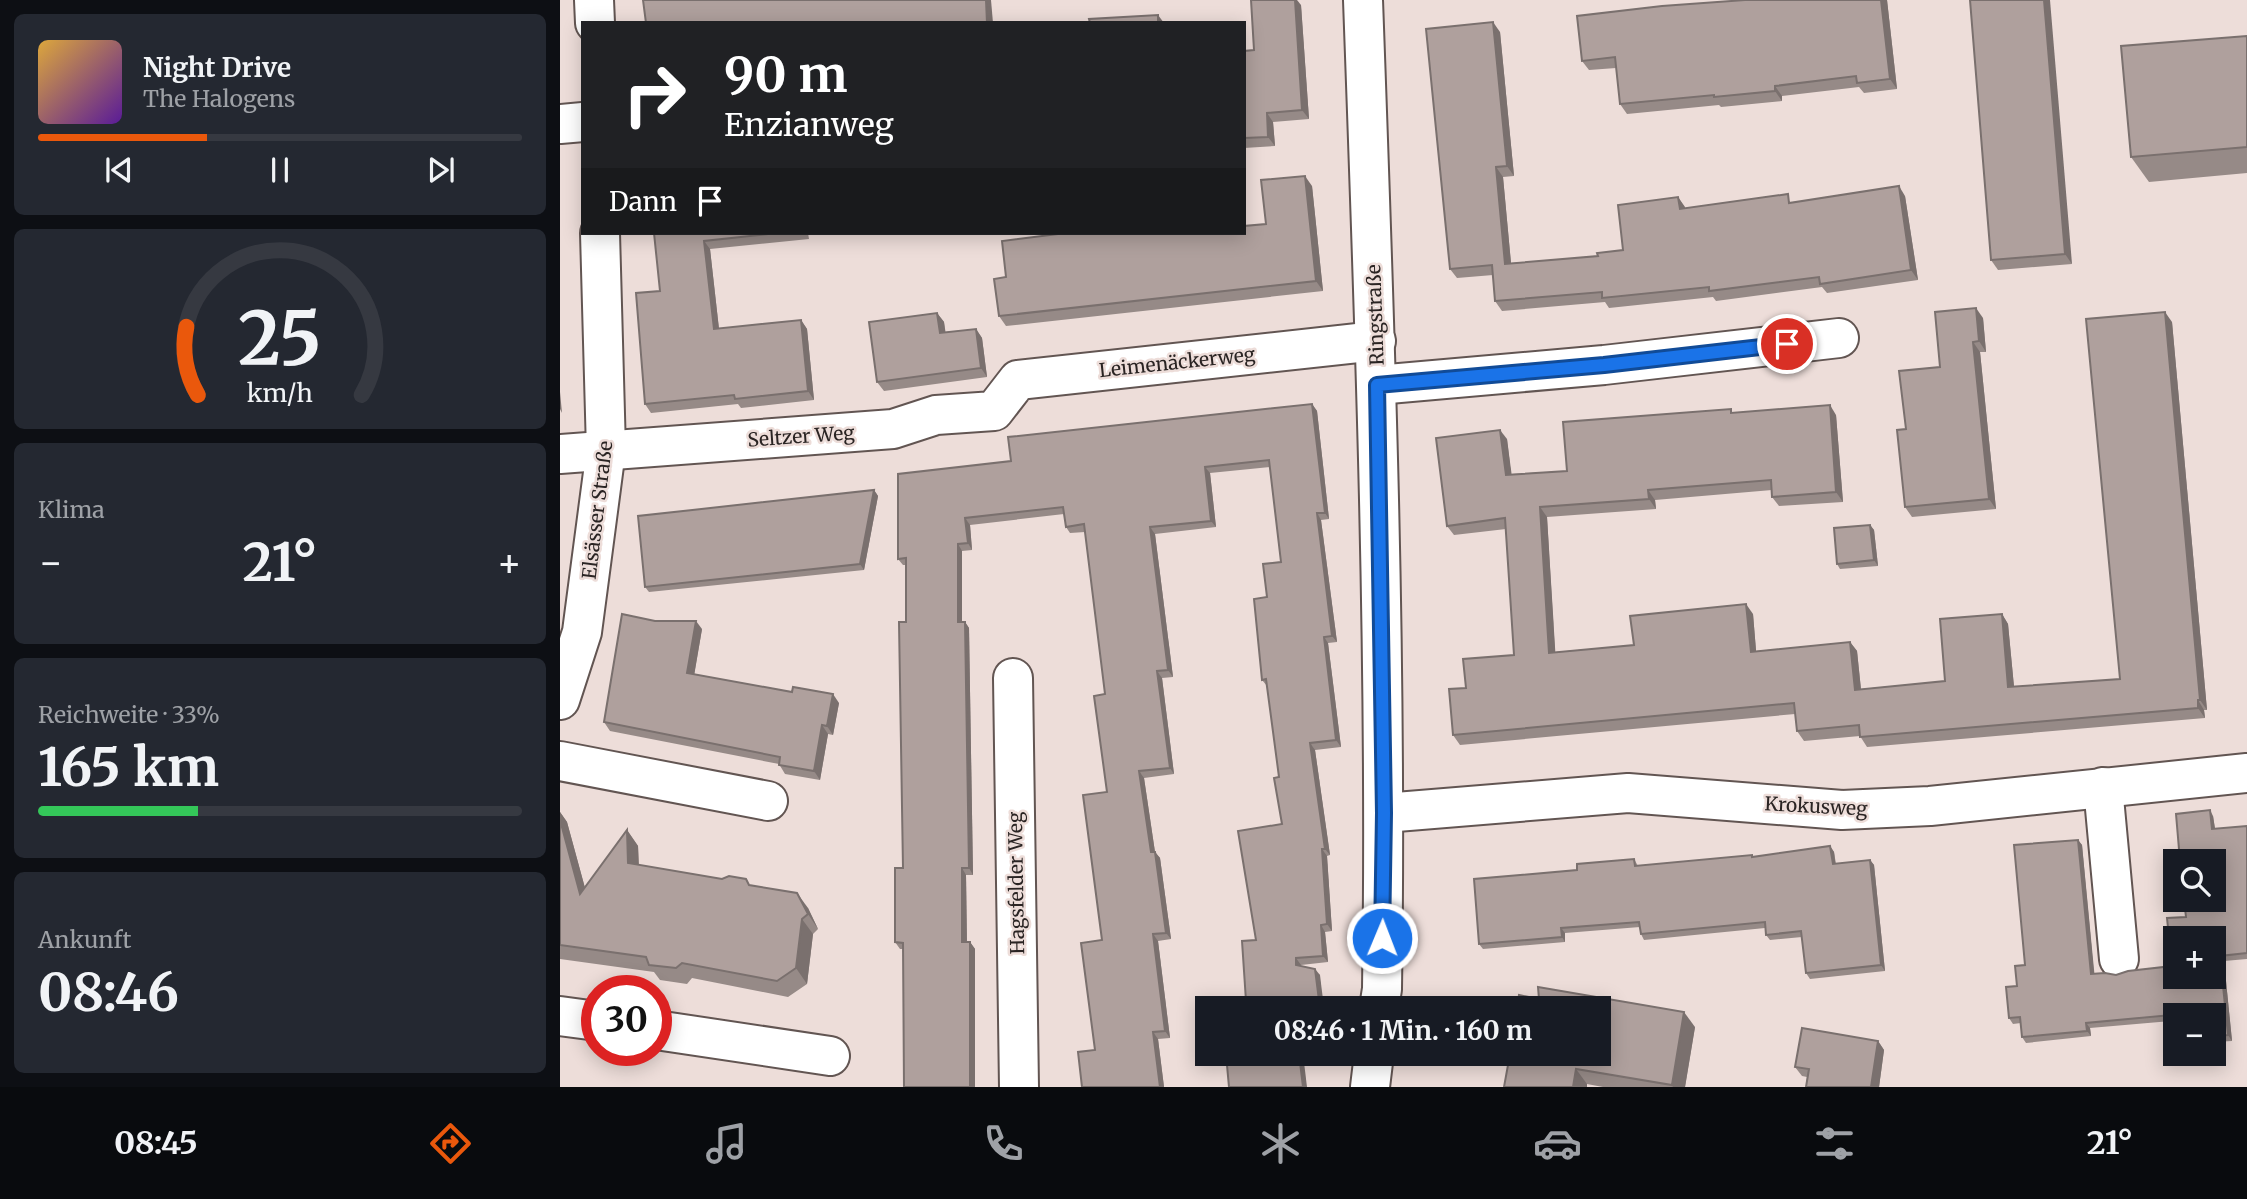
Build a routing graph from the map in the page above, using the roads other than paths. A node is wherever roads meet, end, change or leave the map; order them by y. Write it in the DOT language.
graph roads {
  1 [pos="594,0"];
  2 [pos="1363,0"];
  3 [pos="595,21"];
  4 [pos="581,122"];
  5 [pos="560,124"];
  6 [pos="600,235"];
  7 [pos="1839,338"];
  8 [pos="1376,341"];
  9 [pos="1377,385"];
  10 [pos="994,411"];
  11 [pos="606,450"];
  12 [pos="560,454"];
  13 [pos="1013,678"];
  14 [pos="560,700"];
  15 [pos="560,761"];
  16 [pos="2247,773"];
  17 [pos="2103,787"];
  18 [pos="768,800"];
  19 [pos="1384,813"];
  20 [pos="2119,959"];
  21 [pos="1381,996"];
  22 [pos="560,1016"];
  23 [pos="581,1019"];
  24 [pos="672,1032"];
  25 [pos="830,1056"];
  26 [pos="1373,1066"];
  27 [pos="1019,1087"];
  28 [pos="1370,1087"];
  1 -- 3 [label="street"];
  2 -- 8 [label="street, Ringstraße"];
  4 -- 5 [label="street"];
  6 -- 11 [label="street, Elsässer Straße"];
  7 -- 9 [label="street"];
  8 -- 9 [label="street, Ringstraße"];
  8 -- 10 [label="street, Leimenäckerweg"];
  9 -- 19 [label="street, Ringstraße"];
  10 -- 11 [label="street, Seltzer Weg"];
  11 -- 12 [label="street, Seltzer Weg"];
  11 -- 14 [label="street, Elsässer Straße"];
  13 -- 27 [label="street, Hagsfelder Weg"];
  15 -- 18 [label="street"];
  16 -- 17 [label="street, Krokusweg"];
  17 -- 19 [label="street, Krokusweg"];
  17 -- 20 [label="street"];
  19 -- 21 [label="street, Ringstraße"];
  22 -- 23 [label="street"];
  24 -- 25 [label="street"];
  26 -- 28 [label="street"];
}
